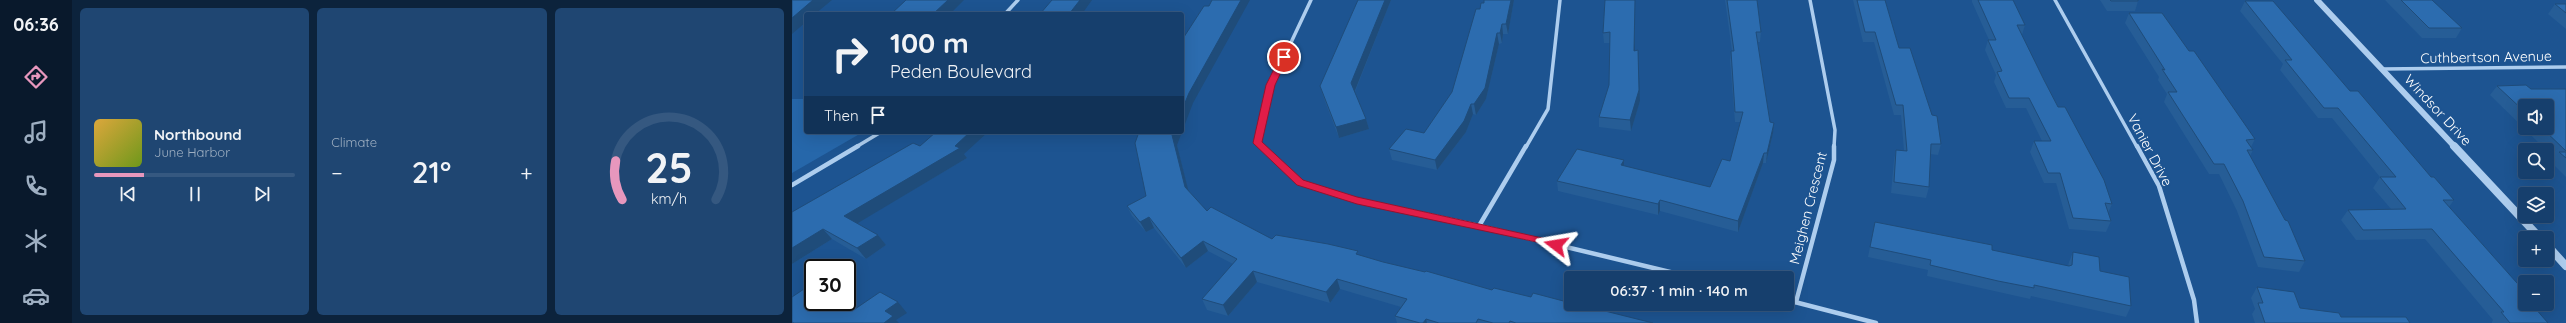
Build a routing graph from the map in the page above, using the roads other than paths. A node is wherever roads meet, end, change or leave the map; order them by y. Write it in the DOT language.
graph roads {
  1 [pos="1018,0"];
  2 [pos="1311,0"];
  3 [pos="1560,0"];
  4 [pos="1810,0"];
  5 [pos="2055,0"];
  6 [pos="2318,0"];
  7 [pos="1007,12"];
  8 [pos="2566,67"];
  9 [pos="2382,69"];
  10 [pos="878,134"];
  11 [pos="792,185"];
  12 [pos="1479,226"];
  13 [pos="2533,231"];
  14 [pos="2554,253"];
  15 [pos="2566,266"];
  16 [pos="1666,271"];
  17 [pos="1796,302"];
  18 [pos="1876,323"];
  19 [pos="2197,323"];
  1 -- 7 [label="street"];
  2 -- 12 [label="street"];
  3 -- 12 [label="street"];
  4 -- 17 [label="street, Meighen Crescent"];
  5 -- 19 [label="street, Vanier Drive"];
  6 -- 9 [label="street, Windsor Drive"];
  8 -- 9 [label="street, Cuthbertson Avenue"];
  9 -- 13 [label="street, Windsor Drive"];
  10 -- 11 [label="street"];
  12 -- 16 [label="street"];
  14 -- 15 [label="street"];
  17 -- 18 [label="street"];
}
